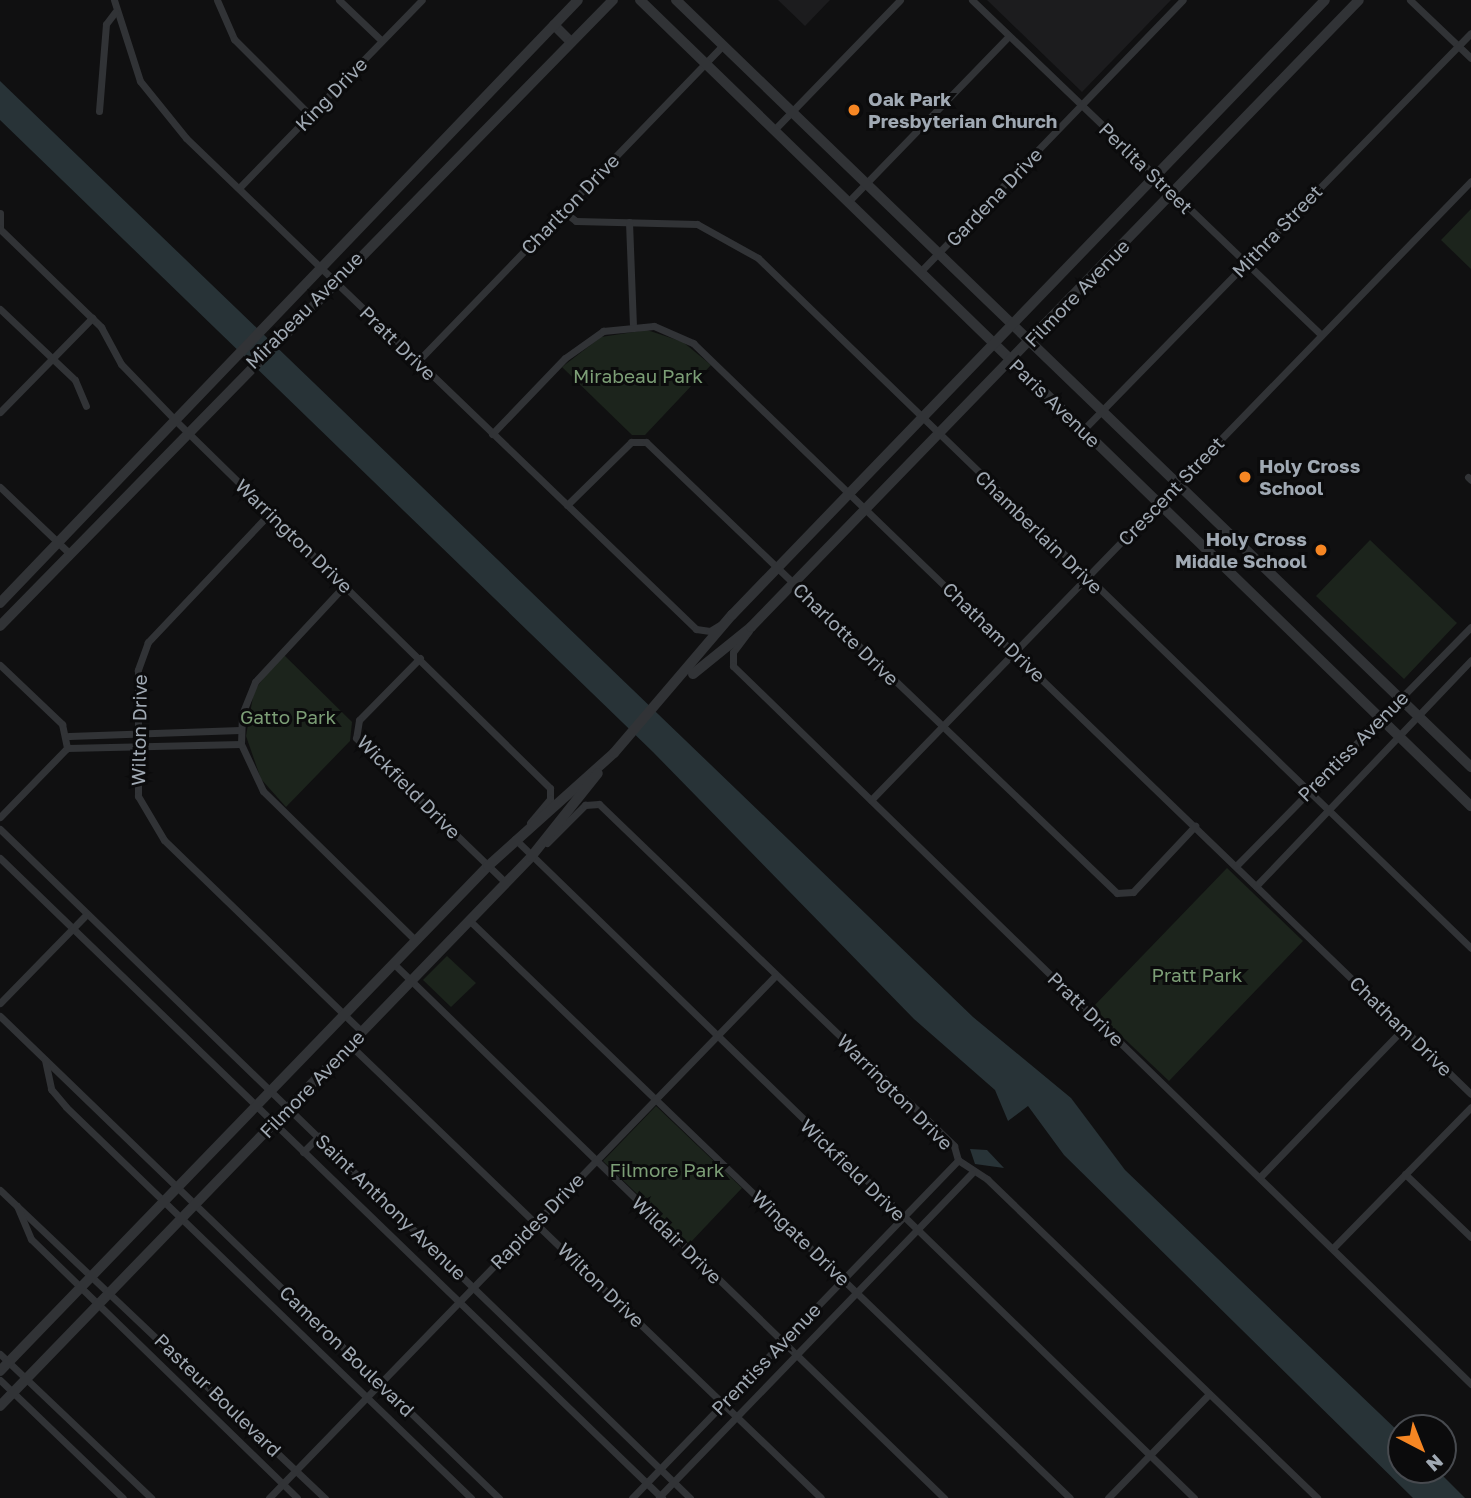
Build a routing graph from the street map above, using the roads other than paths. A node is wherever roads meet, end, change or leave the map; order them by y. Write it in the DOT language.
graph roads {
  1 [pos="114,0"];
  2 [pos="217,0"];
  3 [pos="339,0"];
  4 [pos="422,0"];
  5 [pos="578,0"];
  6 [pos="613,0"];
  7 [pos="640,0"];
  8 [pos="676,0"];
  9 [pos="900,0"];
  10 [pos="972,0"];
  11 [pos="1183,0"];
  12 [pos="1325,0"];
  13 [pos="1359,0"];
  14 [pos="1410,0"];
  15 [pos="114,12"];
  16 [pos="554,25"];
  17 [pos="1471,33"];
  18 [pos="1009,36"];
  19 [pos="382,41"];
  20 [pos="571,42"];
  21 [pos="723,45"];
  22 [pos="1458,46"];
  23 [pos="1471,58"];
  24 [pos="705,64"];
  25 [pos="1082,106"];
  26 [pos="99,111"];
  27 [pos="791,112"];
  28 [pos="310,116"];
  29 [pos="774,130"];
  30 [pos="1154,176"];
  31 [pos="1471,181"];
  32 [pos="866,184"];
  33 [pos="239,188"];
  34 [pos="1172,194"];
  35 [pos="848,202"];
  36 [pos="563,211"];
  37 [pos="0,213"];
  38 [pos="369,219"];
  39 [pos="629,222"];
  40 [pos="0,229"];
  41 [pos="382,232"];
  42 [pos="938,254"];
  43 [pos="1245,265"];
  44 [pos="322,268"];
  45 [pos="920,272"];
  46 [pos="334,281"];
  47 [pos="0,309"];
  48 [pos="92,318"];
  49 [pos="283,322"];
  50 [pos="633,324"];
  51 [pos="1012,324"];
  52 [pos="1321,335"];
  53 [pos="1029,342"];
  54 [pos="994,343"];
  55 [pos="52,358"];
  56 [pos="1012,360"];
  57 [pos="417,362"];
  58 [pos="232,375"];
  59 [pos="86,406"];
  60 [pos="1101,411"];
  61 [pos="0,412"];
  62 [pos="922,418"];
  63 [pos="176,421"];
  64 [pos="1083,430"];
  65 [pos="187,432"];
  66 [pos="492,434"];
  67 [pos="939,435"];
  68 [pos="1177,485"];
  69 [pos="0,487"];
  70 [pos="850,493"];
  71 [pos="1159,503"];
  72 [pos="567,506"];
  73 [pos="867,510"];
  74 [pos="270,513"];
  75 [pos="58,542"];
  76 [pos="69,554"];
  77 [pos="777,568"];
  78 [pos="1086,578"];
  79 [pos="794,584"];
  80 [pos="345,585"];
  81 [pos="0,603"];
  82 [pos="732,615"];
  83 [pos="0,626"];
  84 [pos="751,627"];
  85 [pos="1471,627"];
  86 [pos="1014,652"];
  87 [pos="420,658"];
  88 [pos="1471,660"];
  89 [pos="0,665"];
  90 [pos="669,695"];
  91 [pos="1401,699"];
  92 [pos="1418,715"];
  93 [pos="1382,719"];
  94 [pos="943,726"];
  95 [pos="240,730"];
  96 [pos="139,732"];
  97 [pos="1399,735"];
  98 [pos="69,736"];
  99 [pos="241,744"];
  100 [pos="139,746"];
  101 [pos="67,748"];
  102 [pos="614,753"];
  103 [pos="1471,767"];
  104 [pos="1308,791"];
  105 [pos="871,800"];
  106 [pos="1471,806"];
  107 [pos="1328,811"];
  108 [pos="0,817"];
  109 [pos="1195,826"];
  110 [pos="0,830"];
  111 [pos="514,841"];
  112 [pos="531,857"];
  113 [pos="0,858"];
  114 [pos="488,866"];
  115 [pos="1236,866"];
  116 [pos="506,883"];
  117 [pos="1256,886"];
  118 [pos="87,915"];
  119 [pos="470,921"];
  120 [pos="72,928"];
  121 [pos="416,941"];
  122 [pos="1471,948"];
  123 [pos="394,964"];
  124 [pos="776,975"];
  125 [pos="411,981"];
  126 [pos="0,1003"];
  127 [pos="345,1015"];
  128 [pos="0,1016"];
  129 [pos="1403,1029"];
  130 [pos="362,1032"];
  131 [pos="716,1037"];
  132 [pos="350,1045"];
  133 [pos="45,1059"];
  134 [pos="272,1091"];
  135 [pos="1471,1094"];
  136 [pos="656,1099"];
  137 [pos="257,1106"];
  138 [pos="1471,1107"];
  139 [pos="289,1108"];
  140 [pos="274,1123"];
  141 [pos="319,1136"];
  142 [pos="303,1152"];
  143 [pos="958,1160"];
  144 [pos="596,1161"];
  145 [pos="972,1173"];
  146 [pos="1405,1174"];
  147 [pos="1260,1177"];
  148 [pos="177,1187"];
  149 [pos="0,1190"];
  150 [pos="164,1201"];
  151 [pos="17,1205"];
  152 [pos="195,1205"];
  153 [pos="903,1217"];
  154 [pos="182,1219"];
  155 [pos="537,1222"];
  156 [pos="917,1231"];
  157 [pos="1471,1237"];
  158 [pos="1334,1248"];
  159 [pos="93,1275"];
  160 [pos="843,1279"];
  161 [pos="474,1286"];
  162 [pos="80,1288"];
  163 [pos="111,1292"];
  164 [pos="858,1293"];
  165 [pos="459,1302"];
  166 [pos="98,1305"];
  167 [pos="782,1342"];
  168 [pos="0,1354"];
  169 [pos="797,1356"];
  170 [pos="9,1361"];
  171 [pos="0,1371"];
  172 [pos="27,1378"];
  173 [pos="0,1380"];
  174 [pos="380,1383"];
  175 [pos="1471,1384"];
  176 [pos="13,1393"];
  177 [pos="1209,1394"];
  178 [pos="366,1397"];
  179 [pos="723,1404"];
  180 [pos="0,1406"];
  181 [pos="738,1418"];
  182 [pos="1150,1455"];
  183 [pos="660,1469"];
  184 [pos="296,1470"];
  185 [pos="647,1483"];
  186 [pos="675,1483"];
  187 [pos="283,1484"];
  188 [pos="661,1497"];
  189 [pos="122,1498"];
  190 [pos="151,1498"];
  191 [pos="269,1498"];
  192 [pos="297,1498"];
  193 [pos="325,1498"];
  194 [pos="471,1498"];
  195 [pos="499,1498"];
  196 [pos="632,1498"];
  197 [pos="691,1498"];
  198 [pos="821,1498"];
  199 [pos="944,1498"];
  200 [pos="1070,1498"];
  201 [pos="1108,1498"];
  202 [pos="1194,1498"];
  203 [pos="1317,1498"];
  1 -- 15 [label="street, Pratt Drive"];
  2 -- 28 [label="street"];
  3 -- 19 [label="street"];
  4 -- 19 [label="street, King Drive"];
  5 -- 16 [label="street, Mirabeau Avenue"];
  6 -- 20 [label="street, Mirabeau Avenue"];
  7 -- 24 [label="street, Paris Avenue"];
  8 -- 21 [label="street, Paris Avenue"];
  9 -- 27 [label="street"];
  10 -- 18 [label="street, Perlita Street"];
  11 -- 25 [label="street, Gardena Drive"];
  12 -- 30 [label="street, Filmore Avenue"];
  13 -- 34 [label="street, Filmore Avenue"];
  14 -- 22 [label="street"];
  15 -- 26 [label="street"];
  15 -- 33 [label="street, Pratt Drive"];
  16 -- 20 [label="street"];
  16 -- 38 [label="street, Mirabeau Avenue"];
  17 -- 22 [label="street, Mithra Street"];
  18 -- 25 [label="street, Perlita Street"];
  18 -- 32 [label="street"];
  19 -- 28 [label="street, King Drive"];
  20 -- 41 [label="street, Mirabeau Avenue"];
  21 -- 24 [label="street, Charlton Drive"];
  21 -- 27 [label="street, Paris Avenue"];
  22 -- 23 [label="street"];
  22 -- 43 [label="street, Mithra Street"];
  24 -- 29 [label="street, Paris Avenue"];
  24 -- 36 [label="street, Charlton Drive"];
  25 -- 30 [label="street, Perlita Street"];
  25 -- 42 [label="street, Gardena Drive"];
  27 -- 29 [label="street"];
  27 -- 32 [label="street, Paris Avenue"];
  28 -- 33 [label="street, King Drive"];
  29 -- 35 [label="street, Paris Avenue"];
  30 -- 34 [label="street, Perlita Street"];
  30 -- 51 [label="street, Filmore Avenue"];
  31 -- 52 [label="street, Crescent Street"];
  32 -- 35 [label="street"];
  32 -- 42 [label="street, Paris Avenue"];
  33 -- 44 [label="street, Pratt Drive"];
  34 -- 43 [label="street, Perlita Street"];
  34 -- 53 [label="street, Filmore Avenue"];
  35 -- 45 [label="street, Paris Avenue"];
  36 -- 39 [label="street, Chamberlain Drive"];
  36 -- 57 [label="street, Charlton Drive"];
  37 -- 40 [label="street, Warrington Drive"];
  38 -- 41 [label="street"];
  38 -- 44 [label="street, Mirabeau Avenue"];
  39 -- 50 [label="street"];
  39 -- 62 [label="street, Chamberlain Drive"];
  40 -- 48 [label="street, Warrington Drive"];
  41 -- 46 [label="street, Mirabeau Avenue"];
  42 -- 45 [label="street, Gardena Drive"];
  42 -- 51 [label="street, Paris Avenue"];
  43 -- 52 [label="street, Perlita Street"];
  43 -- 60 [label="street, Mithra Street"];
  44 -- 46 [label="street, Pratt Drive"];
  44 -- 49 [label="street, Mirabeau Avenue"];
  45 -- 54 [label="street, Paris Avenue"];
  46 -- 49 [label="street, Mirabeau Avenue"];
  46 -- 57 [label="street, Pratt Drive"];
  47 -- 55 [label="street"];
  48 -- 55 [label="street"];
  48 -- 63 [label="street, Warrington Drive"];
  49 -- 58 [label="street, Mirabeau Avenue"];
  50 -- 66 [label="street"];
  50 -- 70 [label="street, Chatham Drive"];
  51 -- 53 [label="street, Paris Avenue"];
  51 -- 54 [label="street, Filmore Avenue"];
  52 -- 68 [label="street, Crescent Street"];
  53 -- 56 [label="street, Filmore Avenue"];
  53 -- 60 [label="street, Paris Avenue"];
  54 -- 56 [label="street, Paris Avenue"];
  54 -- 62 [label="street, Filmore Avenue"];
  55 -- 59 [label="street"];
  55 -- 61 [label="street"];
  56 -- 64 [label="street, Paris Avenue"];
  56 -- 67 [label="street, Filmore Avenue"];
  57 -- 66 [label="street, Pratt Drive"];
  58 -- 63 [label="street, Mirabeau Avenue"];
  58 -- 65 [label="street, Mirabeau Avenue"];
  60 -- 64 [label="street, Mithra Street"];
  60 -- 68 [label="street, Paris Avenue"];
  62 -- 67 [label="street, Chamberlain Drive"];
  62 -- 70 [label="street, Filmore Avenue"];
  63 -- 65 [label="street, Warrington Drive"];
  63 -- 75 [label="street, Mirabeau Avenue"];
  64 -- 71 [label="street, Paris Avenue"];
  65 -- 74 [label="street, Warrington Drive"];
  65 -- 76 [label="street, Mirabeau Avenue"];
  66 -- 72 [label="street, Pratt Drive"];
  67 -- 73 [label="street, Filmore Avenue"];
  67 -- 78 [label="street, Chamberlain Drive"];
  68 -- 71 [label="street, Crescent Street"];
  68 -- 91 [label="street, Paris Avenue"];
  69 -- 75 [label="street"];
  70 -- 73 [label="street, Chatham Drive"];
  70 -- 77 [label="street, Filmore Avenue"];
  71 -- 78 [label="street, Crescent Street"];
  71 -- 93 [label="street, Paris Avenue"];
  72 -- 77 [label="street, Charlotte Drive"];
  72 -- 82 [label="street, Pratt Drive"];
  73 -- 79 [label="street, Filmore Avenue"];
  73 -- 86 [label="street, Chatham Drive"];
  74 -- 80 [label="street, Warrington Drive"];
  74 -- 96 [label="street, Wilton Drive"];
  75 -- 76 [label="street"];
  75 -- 81 [label="street, Mirabeau Avenue"];
  76 -- 83 [label="street, Mirabeau Avenue"];
  77 -- 79 [label="street, Charlotte Drive"];
  77 -- 82 [label="street, Filmore Avenue"];
  78 -- 86 [label="street, Crescent Street"];
  78 -- 104 [label="street, Chamberlain Drive"];
  79 -- 84 [label="street, Filmore Avenue"];
  79 -- 94 [label="street, Charlotte Drive"];
  80 -- 87 [label="street, Warrington Drive"];
  80 -- 95 [label="street"];
  82 -- 90 [label="street, Filmore Avenue"];
  84 -- 90 [label="street, Filmore Avenue"];
  84 -- 105 [label="street, Pratt Drive"];
  85 -- 91 [label="street, Prentiss Avenue"];
  86 -- 94 [label="street, Crescent Street"];
  86 -- 109 [label="street, Chatham Drive"];
  87 -- 111 [label="street, Warrington Drive"];
  87 -- 114 [label="street, Wickfield Drive"];
  88 -- 92 [label="street, Prentiss Avenue"];
  89 -- 98 [label="street"];
  90 -- 102 [label="street, Filmore Avenue"];
  91 -- 92 [label="street, Paris Avenue"];
  91 -- 93 [label="street, Prentiss Avenue"];
  92 -- 97 [label="street, Prentiss Avenue"];
  92 -- 103 [label="street, Paris Avenue"];
  93 -- 97 [label="street, Paris Avenue"];
  93 -- 104 [label="street, Prentiss Avenue"];
  94 -- 105 [label="street, Crescent Street"];
  94 -- 109 [label="street, Charlotte Drive"];
  95 -- 96 [label="street"];
  95 -- 99 [label="street"];
  96 -- 98 [label="street"];
  96 -- 100 [label="street, Wilton Drive"];
  97 -- 106 [label="street, Paris Avenue"];
  97 -- 107 [label="street, Prentiss Avenue"];
  98 -- 101 [label="street"];
  99 -- 100 [label="street"];
  99 -- 121 [label="street"];
  100 -- 101 [label="street"];
  100 -- 127 [label="street, Wilton Drive"];
  101 -- 108 [label="street"];
  102 -- 111 [label="street, Filmore Avenue"];
  102 -- 112 [label="street, Filmore Avenue"];
  104 -- 107 [label="street, Chamberlain Drive"];
  104 -- 115 [label="street, Prentiss Avenue"];
  105 -- 147 [label="street, Pratt Drive"];
  107 -- 117 [label="street, Prentiss Avenue"];
  107 -- 122 [label="street, Chamberlain Drive"];
  109 -- 115 [label="street, Chatham Drive"];
  110 -- 118 [label="street, Saint Anthony Avenue"];
  111 -- 112 [label="street, Wickfield Drive"];
  111 -- 114 [label="street, Filmore Avenue"];
  112 -- 116 [label="street, Filmore Avenue"];
  112 -- 124 [label="street, Warrington Drive"];
  112 -- 131 [label="street, Wickfield Drive"];
  113 -- 120 [label="street, Saint Anthony Avenue"];
  114 -- 116 [label="street, Wickfield Drive"];
  114 -- 121 [label="street, Filmore Avenue"];
  115 -- 117 [label="street, Chatham Drive"];
  116 -- 119 [label="street, Filmore Avenue"];
  117 -- 129 [label="street, Chatham Drive"];
  118 -- 120 [label="street"];
  118 -- 134 [label="street, Saint Anthony Avenue"];
  119 -- 125 [label="street, Filmore Avenue"];
  119 -- 136 [label="street, Wingate Drive"];
  120 -- 126 [label="street"];
  120 -- 137 [label="street, Saint Anthony Avenue"];
  121 -- 123 [label="street, Filmore Avenue"];
  123 -- 125 [label="street, Wildair Drive"];
  123 -- 127 [label="street, Filmore Avenue"];
  124 -- 131 [label="street, Rapides Drive"];
  124 -- 143 [label="street, Warrington Drive"];
  125 -- 130 [label="street, Filmore Avenue"];
  125 -- 144 [label="street, Wildair Drive"];
  127 -- 130 [label="street, Wilton Drive"];
  127 -- 134 [label="street, Filmore Avenue"];
  128 -- 133 [label="street, Cameron Boulevard"];
  129 -- 135 [label="street, Chatham Drive"];
  129 -- 147 [label="street"];
  130 -- 132 [label="street, Filmore Avenue"];
  131 -- 136 [label="street, Rapides Drive"];
  131 -- 153 [label="street, Wickfield Drive"];
  132 -- 139 [label="street, Filmore Avenue"];
  132 -- 155 [label="street, Wilton Drive"];
  133 -- 148 [label="street, Cameron Boulevard"];
  133 -- 150 [label="street, Cameron Boulevard"];
  134 -- 137 [label="street, Filmore Avenue"];
  134 -- 139 [label="street, Saint Anthony Avenue"];
  136 -- 144 [label="street, Rapides Drive"];
  136 -- 160 [label="street, Wingate Drive"];
  137 -- 140 [label="street, Saint Anthony Avenue"];
  137 -- 148 [label="street, Filmore Avenue"];
  138 -- 146 [label="street"];
  139 -- 140 [label="street, Filmore Avenue"];
  139 -- 141 [label="street, Saint Anthony Avenue"];
  140 -- 142 [label="street, Saint Anthony Avenue"];
  140 -- 152 [label="street, Filmore Avenue"];
  141 -- 142 [label="street"];
  141 -- 161 [label="street, Saint Anthony Avenue"];
  142 -- 165 [label="street, Saint Anthony Avenue"];
  143 -- 145 [label="street, Warrington Drive"];
  143 -- 153 [label="street, Prentiss Avenue"];
  144 -- 155 [label="street, Rapides Drive"];
  144 -- 167 [label="street, Wildair Drive"];
  145 -- 156 [label="street, Prentiss Avenue"];
  145 -- 177 [label="street, Warrington Drive"];
  146 -- 157 [label="street"];
  146 -- 158 [label="street"];
  147 -- 158 [label="street, Pratt Drive"];
  148 -- 150 [label="street, Filmore Avenue"];
  148 -- 152 [label="street, Cameron Boulevard"];
  149 -- 151 [label="street, Pasteur Boulevard"];
  150 -- 154 [label="street, Cameron Boulevard"];
  150 -- 159 [label="street, Filmore Avenue"];
  151 -- 159 [label="street, Pasteur Boulevard"];
  151 -- 162 [label="street, Pasteur Boulevard"];
  152 -- 154 [label="street, Filmore Avenue"];
  152 -- 174 [label="street, Cameron Boulevard"];
  153 -- 156 [label="street, Wickfield Drive"];
  153 -- 160 [label="street, Prentiss Avenue"];
  154 -- 163 [label="street, Filmore Avenue"];
  154 -- 178 [label="street, Cameron Boulevard"];
  155 -- 161 [label="street, Rapides Drive"];
  155 -- 179 [label="street, Wilton Drive"];
  156 -- 164 [label="street, Prentiss Avenue"];
  156 -- 182 [label="street, Wickfield Drive"];
  158 -- 175 [label="street, Pratt Drive"];
  159 -- 162 [label="street, Filmore Avenue"];
  159 -- 163 [label="street, Pasteur Boulevard"];
  160 -- 164 [label="street, Wingate Drive"];
  160 -- 167 [label="street, Prentiss Avenue"];
  161 -- 165 [label="street, Rapides Drive"];
  161 -- 183 [label="street, Saint Anthony Avenue"];
  162 -- 166 [label="street, Pasteur Boulevard"];
  162 -- 170 [label="street, Filmore Avenue"];
  163 -- 166 [label="street, Filmore Avenue"];
  163 -- 184 [label="street, Pasteur Boulevard"];
  164 -- 169 [label="street, Prentiss Avenue"];
  164 -- 200 [label="street, Wingate Drive"];
  165 -- 174 [label="street, Rapides Drive"];
  165 -- 185 [label="street, Saint Anthony Avenue"];
  166 -- 172 [label="street, Filmore Avenue"];
  166 -- 187 [label="street, Pasteur Boulevard"];
  167 -- 169 [label="street, Wildair Drive"];
  167 -- 179 [label="street, Prentiss Avenue"];
  168 -- 170 [label="street"];
  169 -- 181 [label="street, Prentiss Avenue"];
  169 -- 199 [label="street, Wildair Drive"];
  170 -- 171 [label="street, Filmore Avenue"];
  170 -- 172 [label="street"];
  172 -- 176 [label="street, Filmore Avenue"];
  172 -- 190 [label="street"];
  173 -- 176 [label="street"];
  174 -- 178 [label="street, Rapides Drive"];
  174 -- 195 [label="street, Cameron Boulevard"];
  176 -- 180 [label="street, Filmore Avenue"];
  176 -- 189 [label="street"];
  177 -- 182 [label="street"];
  177 -- 203 [label="street, Warrington Drive"];
  178 -- 184 [label="street, Rapides Drive"];
  178 -- 194 [label="street, Cameron Boulevard"];
  179 -- 181 [label="street, Wilton Drive"];
  179 -- 183 [label="street, Prentiss Avenue"];
  181 -- 186 [label="street, Prentiss Avenue"];
  181 -- 198 [label="street, Wilton Drive"];
  182 -- 201 [label="street"];
  182 -- 202 [label="street, Wickfield Drive"];
  183 -- 185 [label="street, Prentiss Avenue"];
  183 -- 186 [label="street, Saint Anthony Avenue"];
  184 -- 187 [label="street, Rapides Drive"];
  184 -- 193 [label="street, Pasteur Boulevard"];
  185 -- 188 [label="street, Saint Anthony Avenue"];
  185 -- 196 [label="street, Prentiss Avenue"];
  186 -- 188 [label="street, Prentiss Avenue"];
  186 -- 197 [label="street, Saint Anthony Avenue"];
  187 -- 191 [label="street, Rapides Drive"];
  187 -- 192 [label="street, Pasteur Boulevard"];
}
